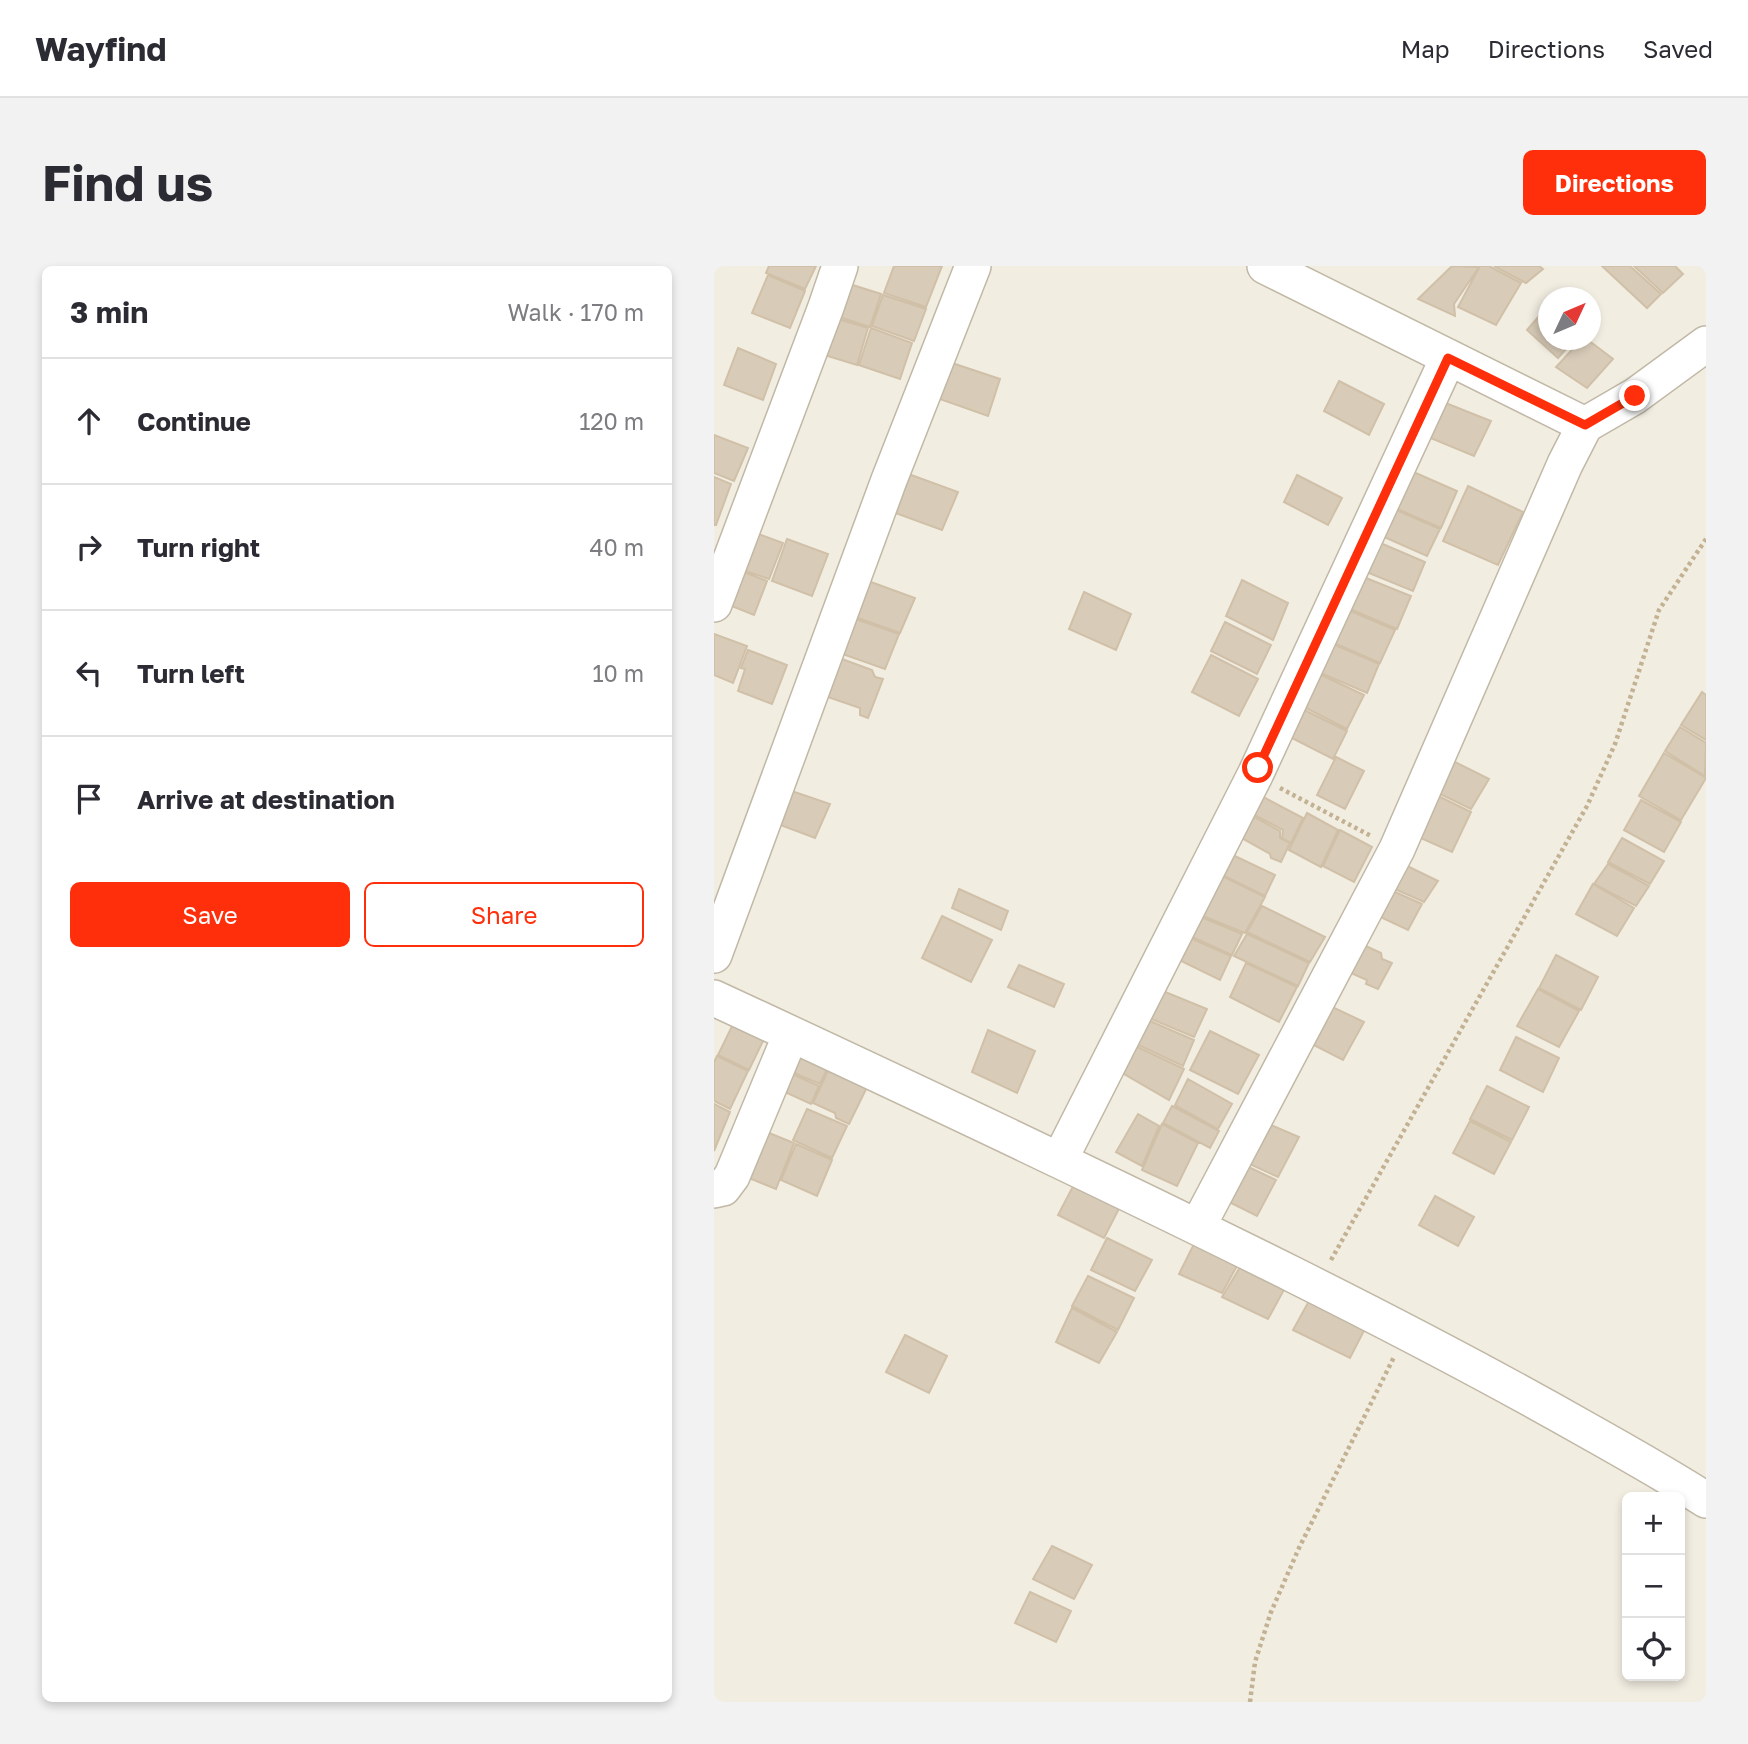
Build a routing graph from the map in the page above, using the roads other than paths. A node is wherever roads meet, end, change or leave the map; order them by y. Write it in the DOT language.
graph roads {
  1 [pos="840,266"];
  2 [pos="974,266"];
  3 [pos="1265,266"];
  4 [pos="1706,344"];
  5 [pos="1448,358"];
  6 [pos="1585,425"];
  7 [pos="714,604"];
  8 [pos="714,955"];
  9 [pos="714,998"];
  10 [pos="791,1034"];
  11 [pos="1060,1159"];
  12 [pos="714,1190"];
  13 [pos="1198,1226"];
  14 [pos="1706,1500"];
  1 -- 7 [label="street"];
  2 -- 8 [label="street"];
  3 -- 5 [label="street"];
  4 -- 6 [label="street"];
  5 -- 6 [label="street"];
  5 -- 11 [label="street"];
  6 -- 13 [label="street"];
  9 -- 10 [label="street"];
  10 -- 11 [label="street"];
  10 -- 12 [label="street"];
  11 -- 13 [label="street"];
  13 -- 14 [label="street"];
}
